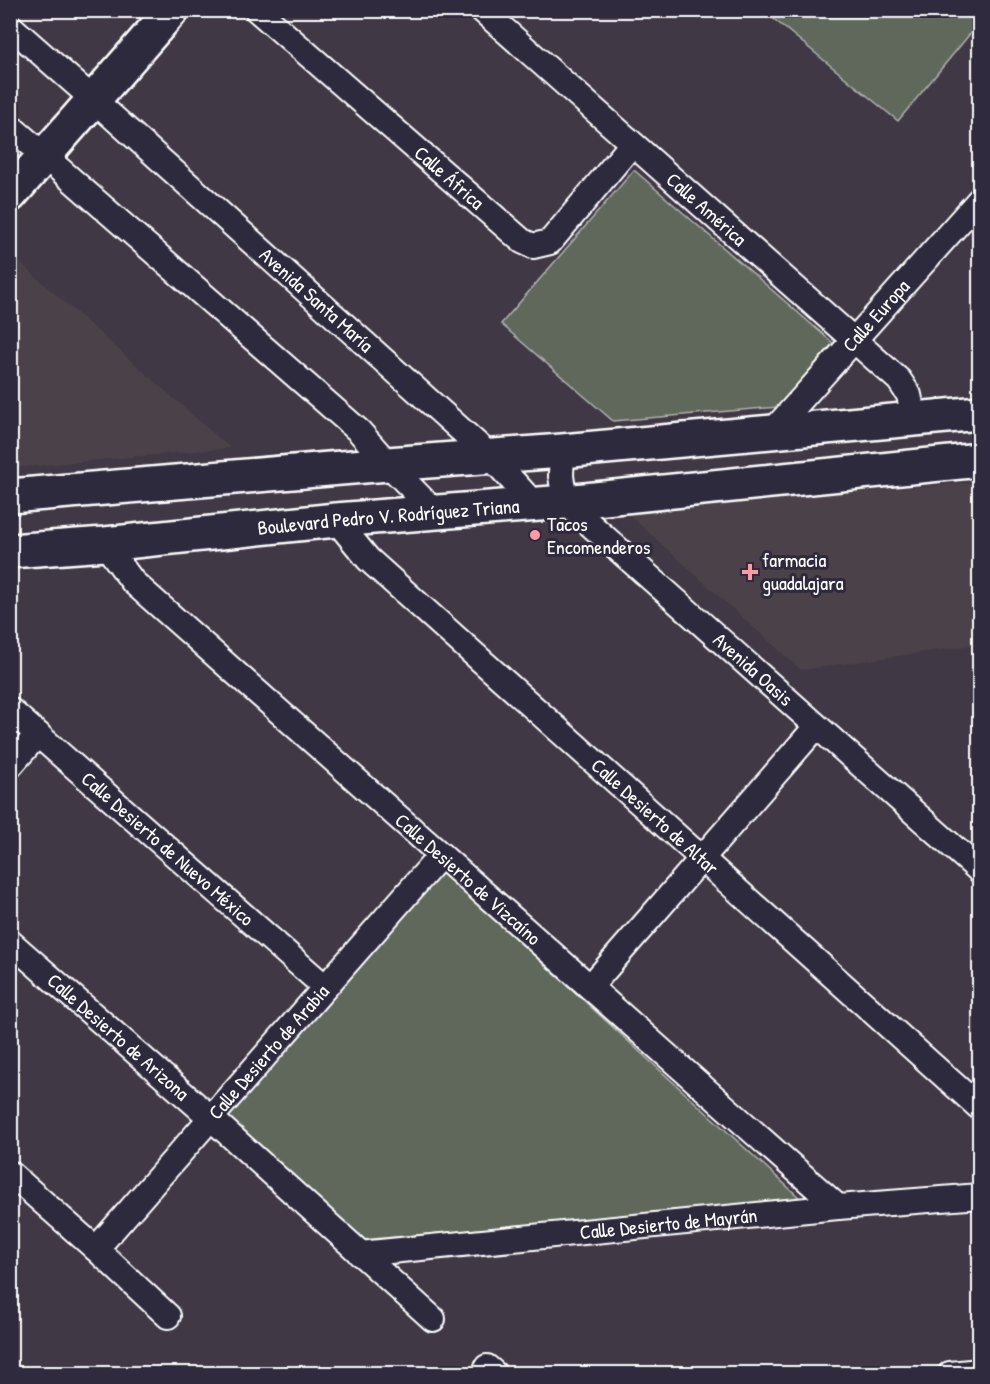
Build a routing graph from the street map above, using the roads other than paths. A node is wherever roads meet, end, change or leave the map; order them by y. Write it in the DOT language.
graph roads {
  1 [pos="172,10"];
  2 [pos="257,10"];
  3 [pos="482,10"];
  4 [pos="10,26"];
  5 [pos="94,99"];
  6 [pos="10,126"];
  7 [pos="632,144"];
  8 [pos="45,156"];
  9 [pos="10,195"];
  10 [pos="980,199"];
  11 [pos="854,339"];
  12 [pos="980,413"];
  13 [pos="914,419"];
  14 [pos="772,432"];
  15 [pos="562,451"];
  16 [pos="490,456"];
  17 [pos="980,460"];
  18 [pos="388,464"];
  19 [pos="10,496"];
  20 [pos="550,503"];
  21 [pos="435,512"];
  22 [pos="336,520"];
  23 [pos="105,544"];
  24 [pos="10,551"];
  25 [pos="10,710"];
  26 [pos="816,727"];
  27 [pos="38,734"];
  28 [pos="10,766"];
  29 [pos="441,855"];
  30 [pos="702,859"];
  31 [pos="980,871"];
  32 [pos="10,942"];
  33 [pos="325,987"];
  34 [pos="590,987"];
  35 [pos="980,1108"];
  36 [pos="211,1118"];
  37 [pos="10,1173"];
  38 [pos="980,1196"];
  39 [pos="838,1207"];
  40 [pos="96,1249"];
  41 [pos="360,1254"];
  42 [pos="168,1316"];
  43 [pos="433,1319"];
  44 [pos="980,1371"];
  45 [pos="950,1374"];
  1 -- 5 [label="main road"];
  2 -- 7 [label="street, Calle África"];
  3 -- 7 [label="street, Calle América"];
  4 -- 5 [label="street, Avenida Santa María"];
  5 -- 8 [label="main road"];
  5 -- 16 [label="street, Avenida Santa María"];
  6 -- 8 [label="street"];
  7 -- 11 [label="street, Calle América"];
  8 -- 9 [label="main road"];
  8 -- 18 [label="street"];
  10 -- 11 [label="street, Calle Europa"];
  11 -- 13 [label="street, Calle América"];
  11 -- 14 [label="street, Calle Europa"];
  12 -- 13 [label="main road"];
  13 -- 14 [label="main road"];
  14 -- 15 [label="main road"];
  15 -- 16 [label="main road"];
  15 -- 20 [label="street"];
  16 -- 18 [label="main road"];
  16 -- 20 [label="street, Avenida Santa María"];
  17 -- 20 [label="main road, Boulevard Pedro V. Rodríguez Triana"];
  18 -- 19 [label="main road"];
  18 -- 21 [label="street"];
  20 -- 21 [label="main road, Boulevard Pedro V. Rodríguez Triana"];
  20 -- 26 [label="street, Avenida Oasis"];
  21 -- 22 [label="main road, Boulevard Pedro V. Rodríguez Triana"];
  22 -- 23 [label="main road, Boulevard Pedro V. Rodríguez Triana"];
  22 -- 30 [label="street, Calle Desierto de Altar"];
  23 -- 24 [label="main road, Boulevard Pedro V. Rodríguez Triana"];
  23 -- 29 [label="street, Calle Desierto de Vizcaíno"];
  25 -- 27 [label="street, Calle Desierto de Nuevo México"];
  26 -- 30 [label="street"];
  26 -- 31 [label="street, Avenida Oasis"];
  27 -- 28 [label="street"];
  27 -- 33 [label="street, Calle Desierto de Nuevo México"];
  29 -- 33 [label="street, Calle Desierto de Arabia"];
  29 -- 34 [label="street, Calle Desierto de Vizcaíno"];
  30 -- 34 [label="street"];
  30 -- 35 [label="street, Calle Desierto de Altar"];
  32 -- 36 [label="street, Calle Desierto de Arizona"];
  33 -- 36 [label="street, Calle Desierto de Arabia"];
  34 -- 39 [label="street, Calle Desierto de Vizcaíno"];
  36 -- 40 [label="street, Calle Desierto de Arabia"];
  36 -- 41 [label="street, Calle Desierto de Arizona"];
  37 -- 40 [label="street"];
  38 -- 39 [label="street, Calle Desierto de Mayrán"];
  39 -- 41 [label="street, Calle Desierto de Mayrán"];
  40 -- 42 [label="street"];
  41 -- 43 [label="street, Calle Desierto de Arizona"];
  44 -- 45 [label="street"];
}
